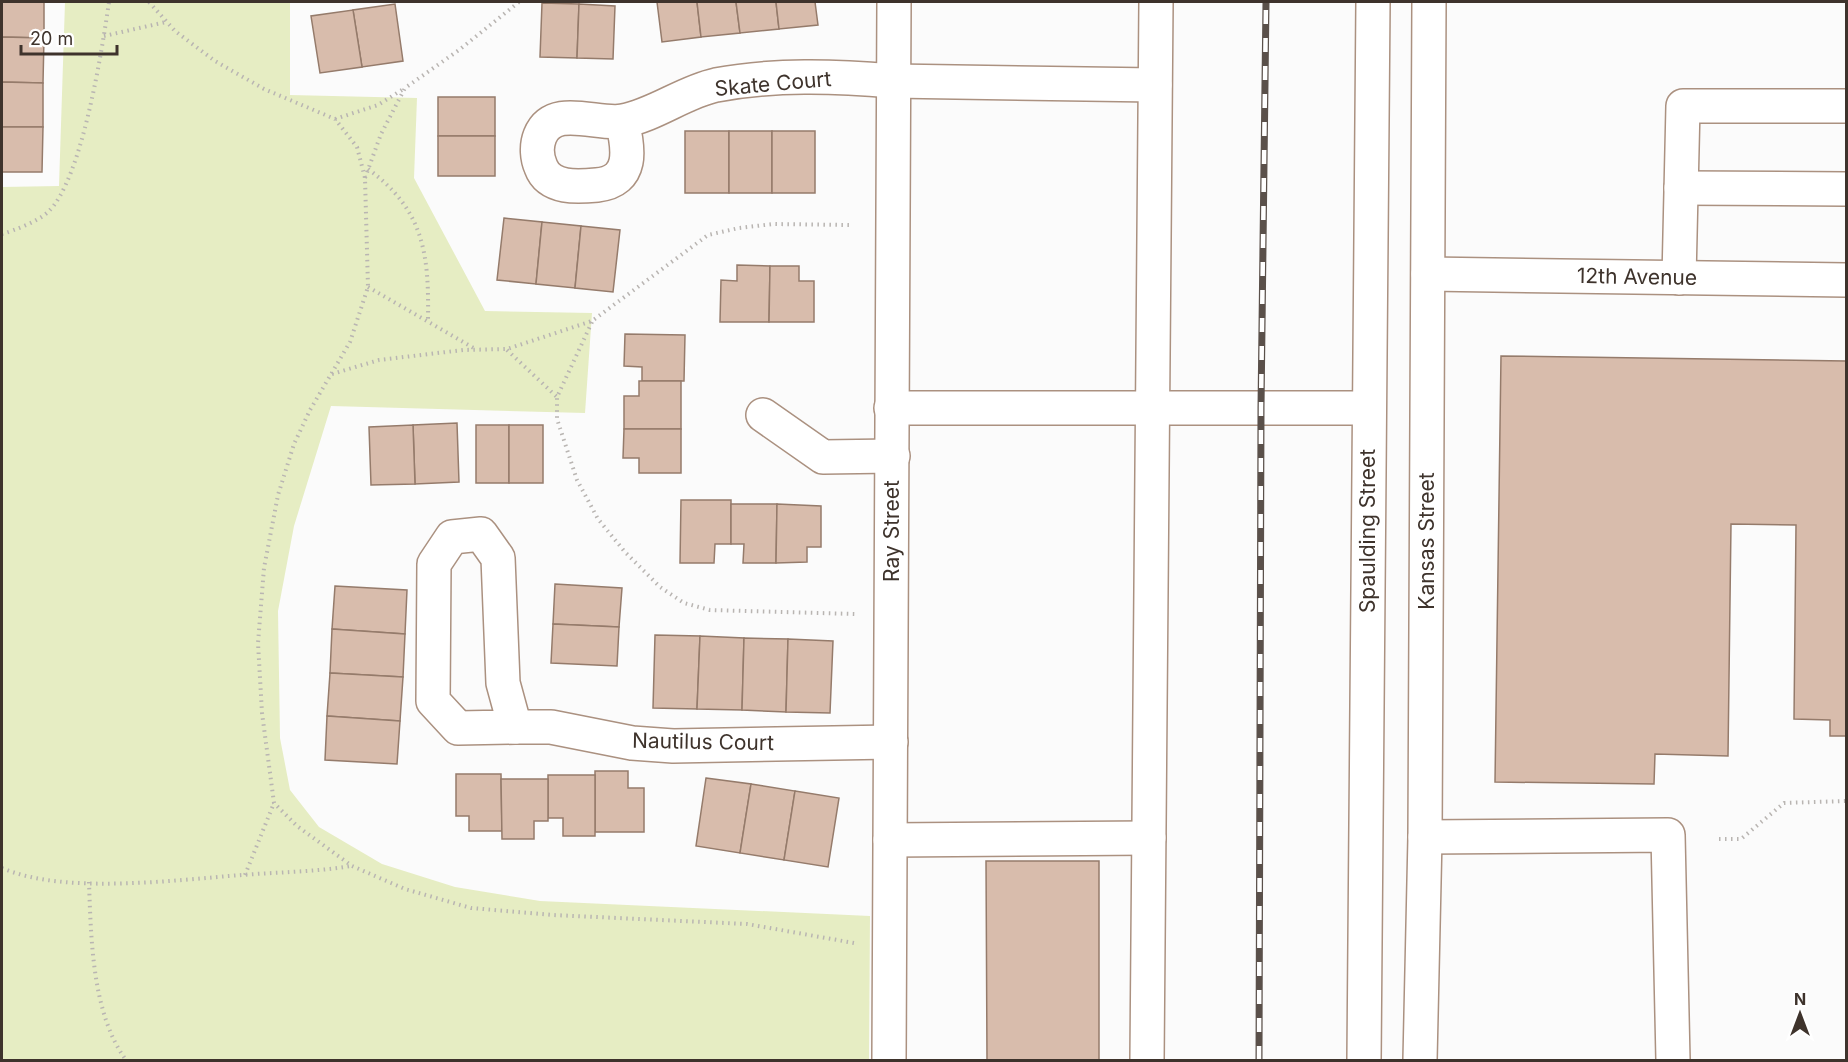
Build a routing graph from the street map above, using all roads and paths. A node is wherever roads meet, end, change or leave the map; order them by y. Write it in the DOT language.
graph roads {
  1 [pos="109,2"];
  2 [pos="149,2"];
  3 [pos="519,2"];
  4 [pos="894,2"];
  5 [pos="1156,2"];
  6 [pos="1373,2"];
  7 [pos="1428,11"];
  8 [pos="166,22"];
  9 [pos="104,36"];
  10 [pos="893,81"];
  11 [pos="1155,85"];
  12 [pos="405,88"];
  13 [pos="1846,106"];
  14 [pos="335,119"];
  15 [pos="622,122"];
  16 [pos="368,169"];
  17 [pos="365,178"];
  18 [pos="1681,188"];
  19 [pos="1846,189"];
  20 [pos="851,225"];
  21 [pos="2,234"];
  22 [pos="1428,274"];
  23 [pos="1679,278"];
  24 [pos="1846,280"];
  25 [pos="368,287"];
  26 [pos="428,319"];
  27 [pos="592,321"];
  28 [pos="507,349"];
  29 [pos="477,350"];
  30 [pos="332,374"];
  31 [pos="557,397"];
  32 [pos="891,408"];
  33 [pos="1153,408"];
  34 [pos="1369,408"];
  35 [pos="763,415"];
  36 [pos="893,456"];
  37 [pos="855,614"];
  38 [pos="515,727"];
  39 [pos="891,742"];
  40 [pos="1846,801"];
  41 [pos="274,803"];
  42 [pos="1425,837"];
  43 [pos="1149,838"];
  44 [pos="1719,839"];
  45 [pos="890,840"];
  46 [pos="352,866"];
  47 [pos="2,868"];
  48 [pos="244,875"];
  49 [pos="89,882"];
  50 [pos="854,943"];
  51 [pos="126,1060"];
  52 [pos="889,1060"];
  53 [pos="1147,1060"];
  54 [pos="1364,1060"];
  55 [pos="1420,1060"];
  56 [pos="1673,1060"];
  1 -- 9 [label="path"];
  2 -- 8 [label="path"];
  3 -- 12 [label="path"];
  4 -- 10 [label="street, Ray Street"];
  5 -- 11 [label="street"];
  6 -- 34 [label="street, Spaulding Street"];
  7 -- 22 [label="street, Kansas Street"];
  8 -- 9 [label="path"];
  8 -- 14 [label="path"];
  9 -- 21 [label="path"];
  10 -- 11 [label="street, Skate Court"];
  10 -- 15 [label="street, Skate Court"];
  10 -- 32 [label="street, Ray Street"];
  11 -- 33 [label="street"];
  12 -- 14 [label="path"];
  12 -- 16 [label="path"];
  13 -- 18 [label="street"];
  14 -- 17 [label="path"];
  16 -- 17 [label="path"];
  16 -- 26 [label="path"];
  17 -- 25 [label="path"];
  18 -- 19 [label="street"];
  18 -- 23 [label="street"];
  20 -- 27 [label="path"];
  22 -- 23 [label="street, 12th Avenue"];
  22 -- 42 [label="street, Kansas Street"];
  23 -- 24 [label="street, 12th Avenue"];
  25 -- 26 [label="path"];
  25 -- 30 [label="path"];
  26 -- 29 [label="path"];
  27 -- 28 [label="path"];
  27 -- 31 [label="path"];
  28 -- 29 [label="path"];
  28 -- 31 [label="path"];
  29 -- 30 [label="path"];
  30 -- 41 [label="path"];
  31 -- 37 [label="path"];
  32 -- 33 [label="street"];
  32 -- 36 [label="street, Ray Street"];
  33 -- 34 [label="street"];
  33 -- 43 [label="street"];
  34 -- 54 [label="street, Spaulding Street"];
  35 -- 36 [label="street"];
  36 -- 39 [label="street, Ray Street"];
  38 -- 38 [label="street, Nautilus Court"];
  38 -- 39 [label="street, Nautilus Court"];
  39 -- 45 [label="street, Ray Street"];
  40 -- 44 [label="path"];
  41 -- 46 [label="path"];
  41 -- 48 [label="path"];
  42 -- 55 [label="street, Kansas Street"];
  42 -- 56 [label="street"];
  43 -- 45 [label="street"];
  43 -- 53 [label="street"];
  45 -- 52 [label="street, Ray Street"];
  46 -- 48 [label="path"];
  46 -- 50 [label="path"];
  47 -- 49 [label="path"];
  48 -- 49 [label="path"];
  49 -- 51 [label="path"];
}
